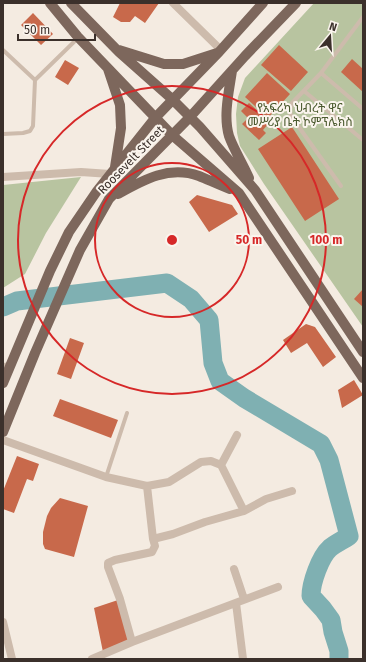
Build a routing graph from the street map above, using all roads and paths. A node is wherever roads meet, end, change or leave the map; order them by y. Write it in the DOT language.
graph roads {
  1 [pos="50,3"];
  2 [pos="70,3"];
  3 [pos="173,3"];
  4 [pos="263,3"];
  5 [pos="296,3"];
  6 [pos="363,17"];
  7 [pos="78,37"];
  8 [pos="3,50"];
  9 [pos="116,50"];
  10 [pos="220,51"];
  11 [pos="107,66"];
  12 [pos="232,71"];
  13 [pos="321,73"];
  14 [pos="35,80"];
  15 [pos="304,91"];
  16 [pos="172,99"];
  17 [pos="363,109"];
  18 [pos="190,117"];
  19 [pos="156,118"];
  20 [pos="3,134"];
  21 [pos="172,135"];
  22 [pos="363,140"];
  23 [pos="113,171"];
  24 [pos="3,177"];
  25 [pos="341,186"];
  26 [pos="255,190"];
  27 [pos="239,193"];
  28 [pos="109,199"];
  29 [pos="363,352"];
  30 [pos="7,364"];
  31 [pos="363,378"];
  32 [pos="3,383"];
  33 [pos="127,413"];
  34 [pos="3,432"];
  35 [pos="237,435"];
  36 [pos="3,440"];
  37 [pos="222,464"];
  38 [pos="106,477"];
  39 [pos="147,486"];
  40 [pos="292,491"];
  41 [pos="244,510"];
  42 [pos="154,539"];
  43 [pos="234,569"];
  44 [pos="278,587"];
  45 [pos="244,599"];
  46 [pos="236,603"];
  47 [pos="3,622"];
  48 [pos="132,642"];
  49 [pos="12,659"];
  50 [pos="92,659"];
  51 [pos="243,659"];
  1 -- 7 [label="main road"];
  2 -- 9 [label="main road"];
  3 -- 10 [label="street"];
  4 -- 10 [label="main road, Roosevelt Street"];
  5 -- 12 [label="main road, Roosevelt Street"];
  6 -- 13 [label="lane"];
  7 -- 11 [label="main road"];
  7 -- 14 [label="lane"];
  8 -- 14 [label="lane"];
  9 -- 10 [label="main road"];
  9 -- 16 [label="main road"];
  10 -- 16 [label="main road, Roosevelt Street"];
  11 -- 19 [label="main road"];
  11 -- 23 [label="main road"];
  12 -- 18 [label="main road, Roosevelt Street"];
  12 -- 26 [label="main road"];
  13 -- 15 [label="lane"];
  13 -- 17 [label="lane"];
  14 -- 20 [label="lane"];
  15 -- 22 [label="lane"];
  15 -- 25 [label="lane"];
  16 -- 18 [label="main road"];
  16 -- 19 [label="main road, Roosevelt Street"];
  18 -- 21 [label="main road, Roosevelt Street"];
  18 -- 26 [label="main road"];
  19 -- 21 [label="main road"];
  19 -- 23 [label="main road, Roosevelt Street"];
  21 -- 27 [label="main road"];
  21 -- 28 [label="main road, Roosevelt Street"];
  23 -- 24 [label="street"];
  23 -- 30 [label="main road, Roosevelt Street"];
  26 -- 29 [label="main road"];
  27 -- 28 [label="main road"];
  27 -- 31 [label="main road"];
  28 -- 34 [label="main road, Roosevelt Street"];
  30 -- 32 [label="main road, Roosevelt Street"];
  33 -- 38 [label="lane"];
  35 -- 37 [label="street"];
  36 -- 38 [label="street"];
  37 -- 39 [label="street"];
  37 -- 41 [label="street"];
  38 -- 39 [label="street"];
  39 -- 42 [label="street"];
  40 -- 41 [label="street"];
  41 -- 42 [label="street"];
  42 -- 48 [label="street"];
  43 -- 45 [label="street"];
  44 -- 45 [label="street"];
  45 -- 46 [label="street"];
  46 -- 48 [label="street"];
  46 -- 51 [label="street"];
  47 -- 49 [label="street"];
  48 -- 50 [label="street"];
}
